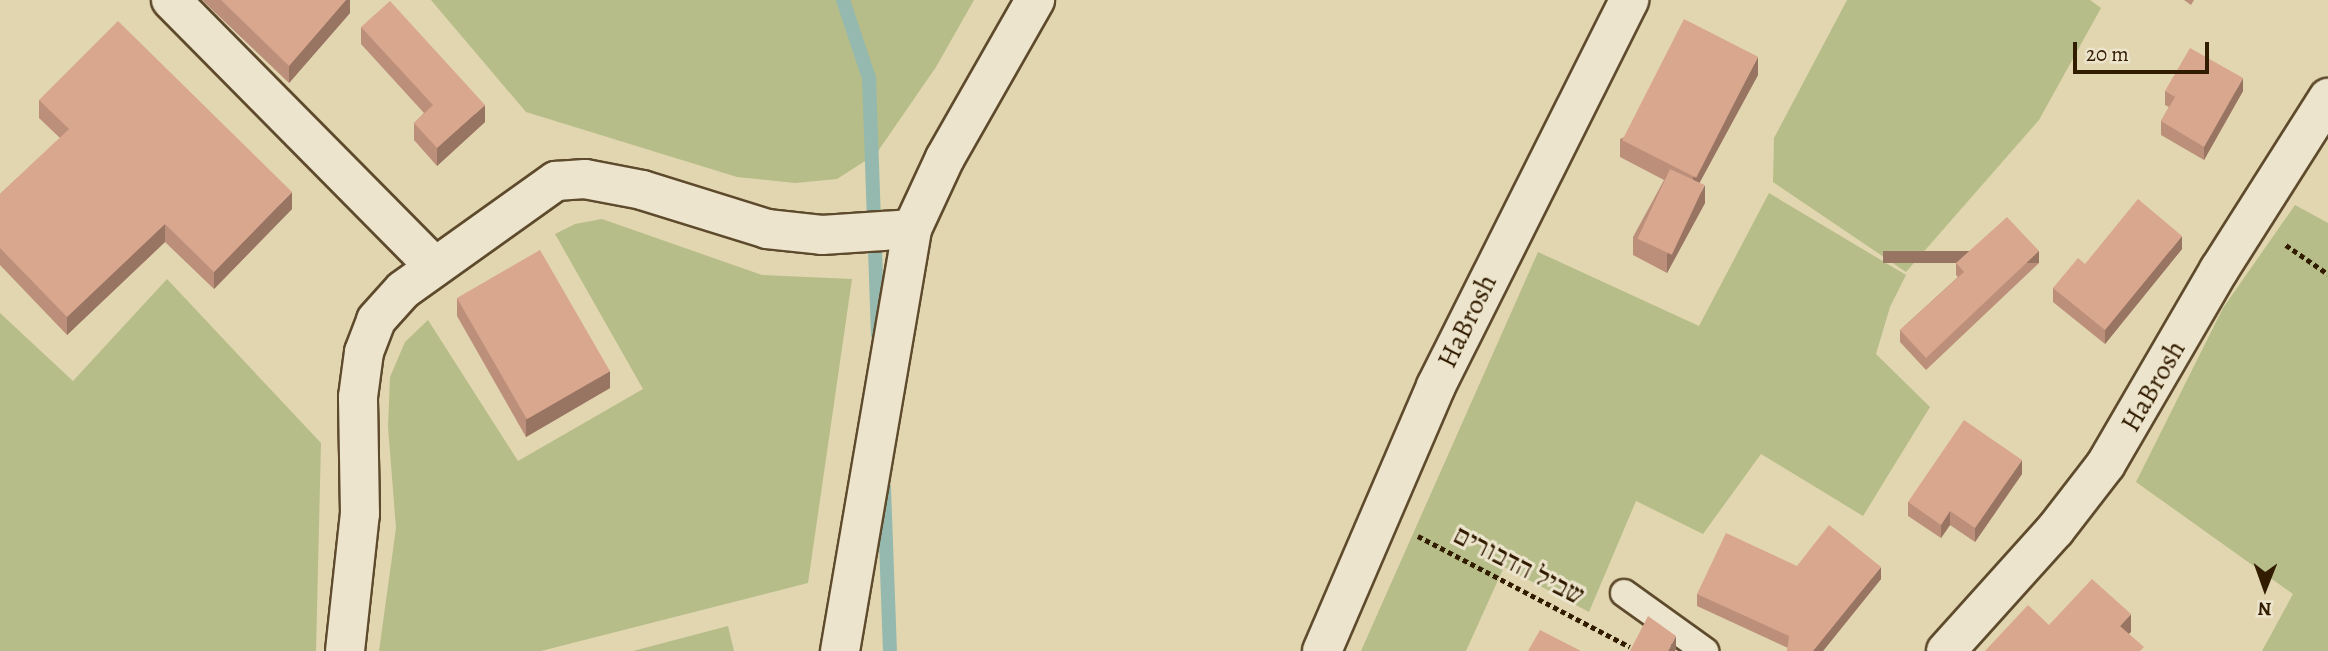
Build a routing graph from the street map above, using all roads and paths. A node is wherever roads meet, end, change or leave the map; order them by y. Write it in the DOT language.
graph roads {
  1 [pos="171,0"];
  2 [pos="1035,0"];
  3 [pos="1629,0"];
  4 [pos="2328,98"];
  5 [pos="2250,221"];
  6 [pos="912,229"];
  7 [pos="435,267"];
  8 [pos="2328,274"];
  9 [pos="1380,516"];
  10 [pos="1624,593"];
  11 [pos="345,651"];
  12 [pos="840,651"];
  13 [pos="1322,651"];
  14 [pos="1638,651"];
  15 [pos="1705,651"];
  16 [pos="1946,651"];
  1 -- 7 [label="street"];
  2 -- 6 [label="street"];
  3 -- 9 [label="street, HaBrosh"];
  4 -- 5 [label="street, HaBrosh"];
  5 -- 8 [label="path"];
  5 -- 16 [label="street, HaBrosh"];
  6 -- 7 [label="street"];
  6 -- 12 [label="street"];
  7 -- 11 [label="street"];
  9 -- 13 [label="street, HaBrosh"];
  9 -- 14 [label="path, שביל הדבורים"];
  10 -- 15 [label="lane"];
}
